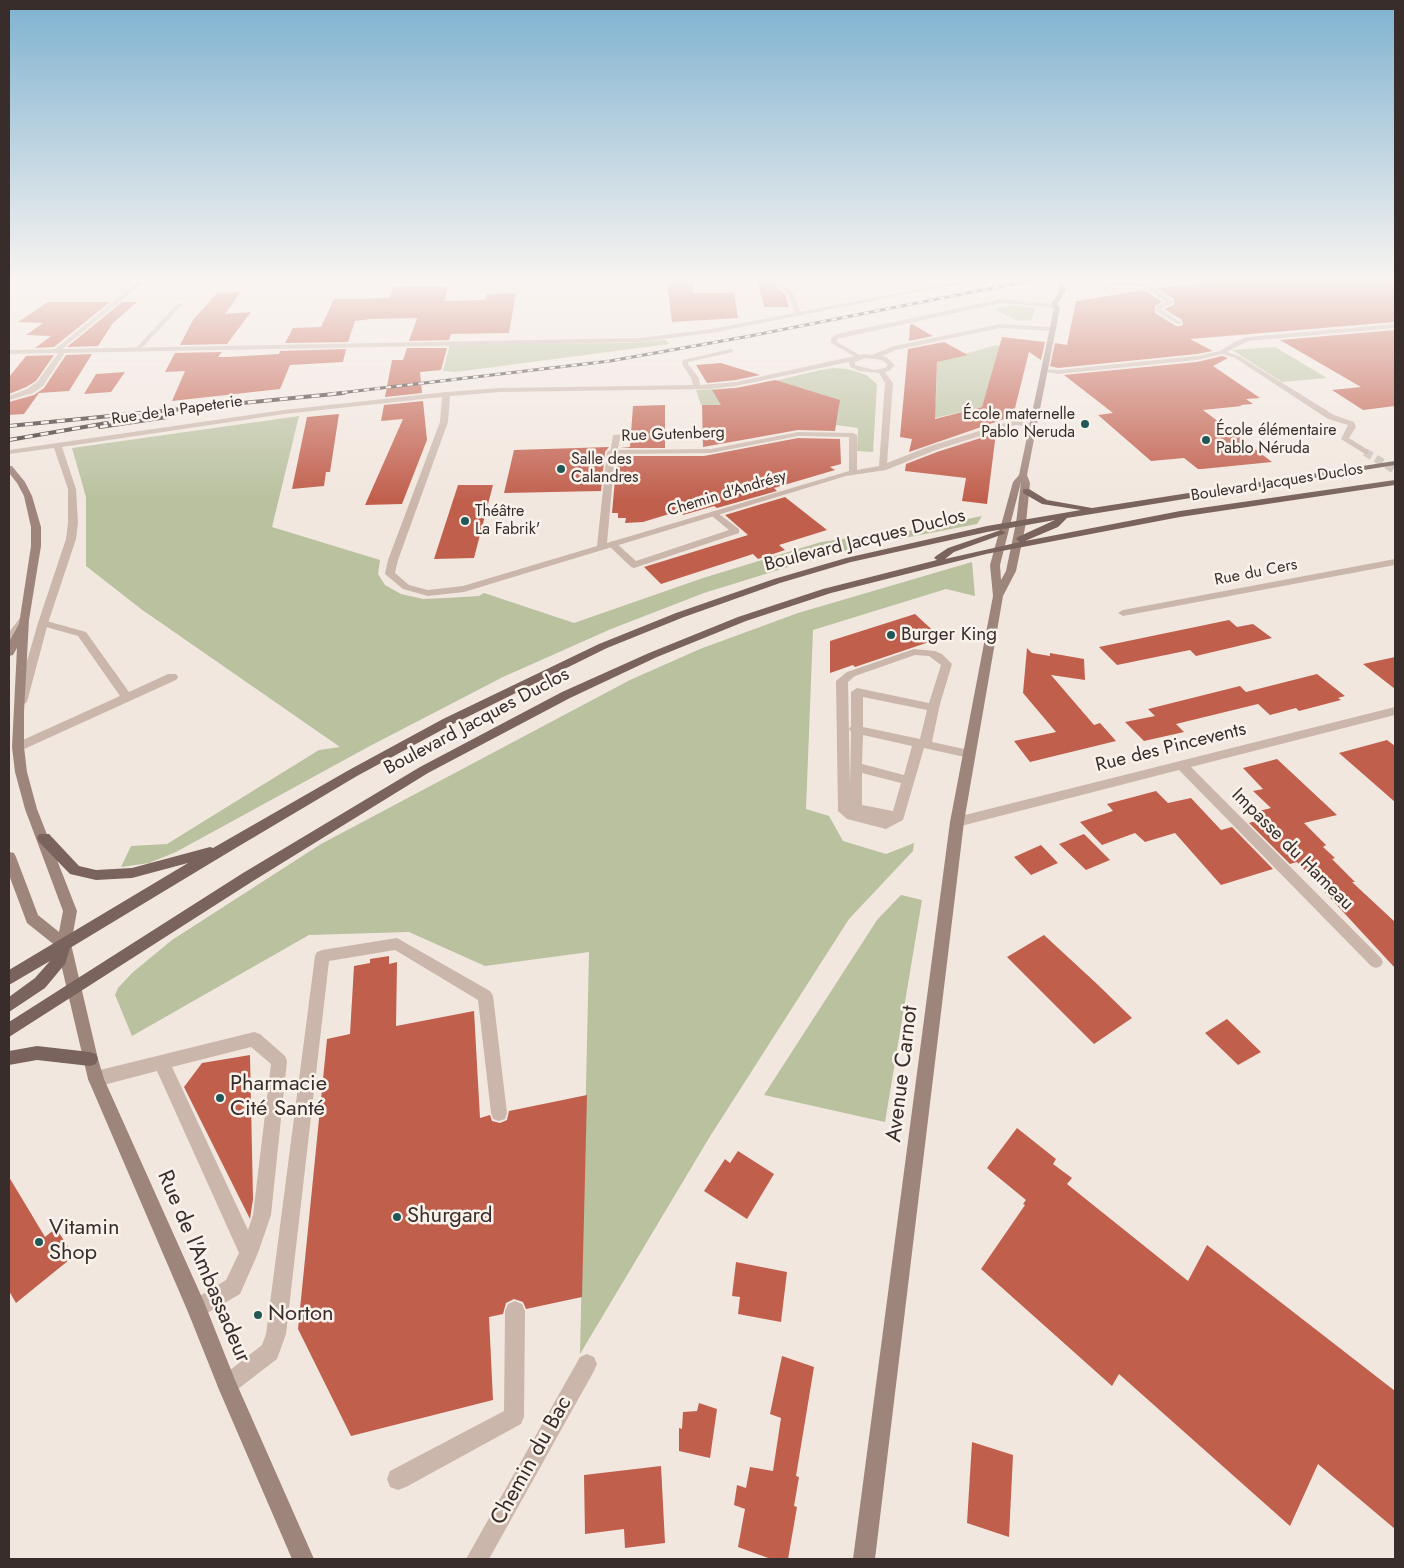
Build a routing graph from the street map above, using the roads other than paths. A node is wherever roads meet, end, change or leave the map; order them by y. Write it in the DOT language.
graph roads {
  1 [pos="57,354"];
  2 [pos="720,354"];
  3 [pos="851,354"];
  4 [pos="878,354"];
  5 [pos="892,354"];
  6 [pos="1047,354"];
  7 [pos="1210,354"];
  8 [pos="1229,354"];
  9 [pos="875,356"];
  10 [pos="857,358"];
  11 [pos="887,360"];
  12 [pos="826,365"];
  13 [pos="856,368"];
  14 [pos="881,371"];
  15 [pos="1044,371"];
  16 [pos="697,387"];
  17 [pos="446,394"];
  18 [pos="9,398"];
  19 [pos="1032,425"];
  20 [pos="625,436"];
  21 [pos="57,445"];
  22 [pos="9,452"];
  23 [pos="613,452"];
  24 [pos="1366,452"];
  25 [pos="1395,463"];
  26 [pos="883,468"];
  27 [pos="9,469"];
  28 [pos="853,473"];
  29 [pos="1023,475"];
  30 [pos="1395,482"];
  31 [pos="1026,491"];
  32 [pos="1098,510"];
  33 [pos="715,514"];
  34 [pos="1065,517"];
  35 [pos="1021,522"];
  36 [pos="1005,528"];
  37 [pos="1016,543"];
  38 [pos="612,544"];
  39 [pos="602,547"];
  40 [pos="999,548"];
  41 [pos="1395,562"];
  42 [pos="934,563"];
  43 [pos="998,596"];
  44 [pos="1123,613"];
  45 [pos="24,620"];
  46 [pos="43,623"];
  47 [pos="9,639"];
  48 [pos="9,653"];
  49 [pos="172,677"];
  50 [pos="126,698"];
  51 [pos="933,708"];
  52 [pos="1395,711"];
  53 [pos="18,712"];
  54 [pos="855,729"];
  55 [pos="922,743"];
  56 [pos="18,747"];
  57 [pos="969,754"];
  58 [pos="1180,764"];
  59 [pos="856,767"];
  60 [pos="908,780"];
  61 [pos="898,818"];
  62 [pos="957,822"];
  63 [pos="44,838"];
  64 [pos="224,848"];
  65 [pos="9,858"];
  66 [pos="64,944"];
  67 [pos="1376,962"];
  68 [pos="9,978"];
  69 [pos="74,989"];
  70 [pos="9,1005"];
  71 [pos="9,1030"];
  72 [pos="9,1058"];
  73 [pos="90,1059"];
  74 [pos="162,1063"];
  75 [pos="96,1079"];
  76 [pos="499,1114"];
  77 [pos="249,1252"];
  78 [pos="197,1309"];
  79 [pos="515,1311"];
  80 [pos="587,1364"];
  81 [pos="226,1385"];
  82 [pos="398,1479"];
  83 [pos="303,1559"];
  84 [pos="477,1559"];
  85 [pos="864,1559"];
  1 -- 18 [label="street"];
  2 -- 16 [label="street"];
  3 -- 10 [label="street"];
  4 -- 9 [label="street"];
  5 -- 11 [label="street"];
  6 -- 15 [label="main road"];
  7 -- 15 [label="street"];
  8 -- 24 [label="street"];
  9 -- 10 [label="street, Rue de la Papeterie"];
  9 -- 11 [label="street"];
  10 -- 12 [label="street, Rue de la Papeterie"];
  10 -- 13 [label="street"];
  11 -- 14 [label="street"];
  12 -- 13 [label="street, Rue de la Papeterie"];
  12 -- 16 [label="street, Rue de la Papeterie"];
  13 -- 14 [label="street, Rue de la Papeterie"];
  14 -- 26 [label="street"];
  15 -- 19 [label="main road"];
  16 -- 17 [label="street, Rue de la Papeterie"];
  17 -- 21 [label="street, Rue de la Papeterie"];
  17 -- 39 [label="street, Chemin d'Andrésy"];
  19 -- 26 [label="street, Chemin d'Andrésy"];
  19 -- 29 [label="main road"];
  20 -- 23 [label="street"];
  21 -- 22 [label="street, Rue de la Papeterie"];
  21 -- 46 [label="street"];
  23 -- 28 [label="street, Rue Gutenberg"];
  23 -- 39 [label="street, Rue Gutenberg"];
  25 -- 32 [label="main road, Boulevard Jacques Duclos"];
  26 -- 28 [label="street, Chemin d'Andrésy"];
  27 -- 45 [label="main road"];
  28 -- 33 [label="street, Chemin d'Andrésy"];
  29 -- 31 [label="main road, Avenue Carnot"];
  29 -- 36 [label="main road, Avenue Carnot"];
  30 -- 37 [label="main road, Boulevard Jacques Duclos"];
  31 -- 32 [label="main road"];
  31 -- 35 [label="main road, Avenue Carnot"];
  32 -- 34 [label="main road, Boulevard Jacques Duclos"];
  33 -- 38 [label="street, Chemin d'Andrésy"];
  33 -- 38 [label="street"];
  34 -- 35 [label="main road, Boulevard Jacques Duclos"];
  34 -- 37 [label="main road"];
  35 -- 36 [label="main road"];
  35 -- 37 [label="main road, Avenue Carnot"];
  36 -- 40 [label="main road, Avenue Carnot"];
  36 -- 42 [label="main road"];
  36 -- 64 [label="main road, Boulevard Jacques Duclos"];
  37 -- 40 [label="main road, Boulevard Jacques Duclos"];
  37 -- 43 [label="main road, Avenue Carnot"];
  38 -- 39 [label="street, Chemin d'Andrésy"];
  40 -- 42 [label="main road, Boulevard Jacques Duclos"];
  40 -- 43 [label="main road, Avenue Carnot"];
  41 -- 44 [label="street, Rue du Cers"];
  42 -- 69 [label="main road, Boulevard Jacques Duclos"];
  43 -- 57 [label="main road, Avenue Carnot"];
  45 -- 47 [label="street"];
  45 -- 48 [label="main road"];
  45 -- 53 [label="main road"];
  46 -- 50 [label="street"];
  46 -- 53 [label="street"];
  49 -- 50 [label="street"];
  50 -- 56 [label="street"];
  51 -- 54 [label="street"];
  51 -- 55 [label="street"];
  51 -- 61 [label="street"];
  52 -- 58 [label="street, Rue des Pincevents"];
  53 -- 56 [label="main road"];
  54 -- 55 [label="street"];
  54 -- 59 [label="street"];
  55 -- 57 [label="street"];
  55 -- 60 [label="street"];
  56 -- 63 [label="main road"];
  57 -- 62 [label="main road, Avenue Carnot"];
  58 -- 62 [label="street, Rue des Pincevents"];
  58 -- 67 [label="street, Impasse du Hameau"];
  59 -- 60 [label="street"];
  59 -- 61 [label="street"];
  60 -- 61 [label="street"];
  62 -- 85 [label="main road, Avenue Carnot"];
  63 -- 64 [label="main road"];
  63 -- 66 [label="main road"];
  64 -- 66 [label="main road"];
  65 -- 66 [label="main road"];
  66 -- 68 [label="main road"];
  66 -- 69 [label="main road, Rue de l'Ambassadeur"];
  66 -- 70 [label="main road"];
  69 -- 71 [label="main road, Boulevard Jacques Duclos"];
  69 -- 73 [label="main road, Rue de l'Ambassadeur"];
  72 -- 73 [label="main road"];
  73 -- 75 [label="main road, Rue de l'Ambassadeur"];
  74 -- 75 [label="street"];
  74 -- 77 [label="street"];
  74 -- 77 [label="street"];
  75 -- 78 [label="main road, Rue de l'Ambassadeur"];
  76 -- 81 [label="street"];
  77 -- 78 [label="street"];
  78 -- 81 [label="main road, Rue de l'Ambassadeur"];
  79 -- 82 [label="street"];
  80 -- 84 [label="street, Chemin du Bac"];
  81 -- 83 [label="main road, Rue de l'Ambassadeur"];
}
